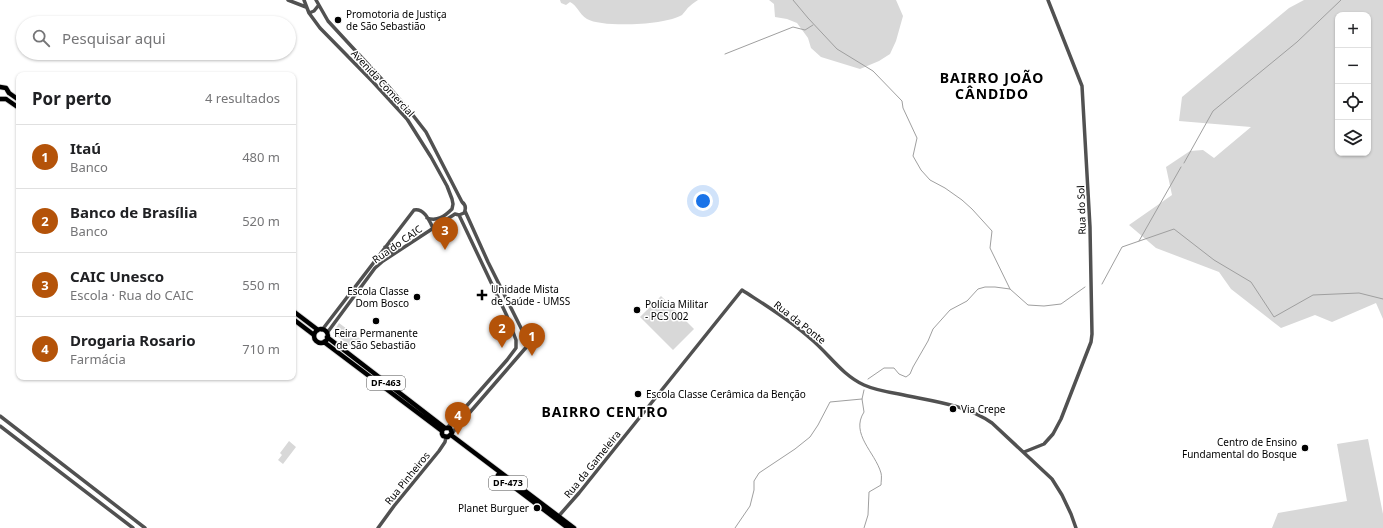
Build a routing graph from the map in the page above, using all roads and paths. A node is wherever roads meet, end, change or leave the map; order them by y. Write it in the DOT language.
graph roads {
  1 [pos="288,0"];
  2 [pos="304,0"];
  3 [pos="316,0"];
  4 [pos="1048,0"];
  5 [pos="318,6"];
  6 [pos="306,7"];
  7 [pos="309,13"];
  8 [pos="380,77"];
  9 [pos="373,82"];
  10 [pos="0,87"];
  11 [pos="9,93"];
  12 [pos="395,94"];
  13 [pos="16,98"];
  14 [pos="0,99"];
  15 [pos="6,99"];
  16 [pos="390,99"];
  17 [pos="16,106"];
  18 [pos="445,170"];
  19 [pos="440,174"];
  20 [pos="462,202"];
  21 [pos="453,204"];
  22 [pos="452,210"];
  23 [pos="465,211"];
  24 [pos="457,215"];
  25 [pos="427,218"];
  26 [pos="433,228"];
  27 [pos="390,241"];
  28 [pos="385,247"];
  29 [pos="400,250"];
  30 [pos="379,255"];
  31 [pos="392,256"];
  32 [pos="383,261"];
  33 [pos="481,262"];
  34 [pos="488,262"];
  35 [pos="493,288"];
  36 [pos="502,290"];
  37 [pos="742,290"];
  38 [pos="296,314"];
  39 [pos="296,320"];
  40 [pos="320,330"];
  41 [pos="314,335"];
  42 [pos="327,335"];
  43 [pos="526,339"];
  44 [pos="516,340"];
  45 [pos="324,342"];
  46 [pos="516,348"];
  47 [pos="524,352"];
  48 [pos="0,416"];
  49 [pos="0,426"];
  50 [pos="445,429"];
  51 [pos="22,432"];
  52 [pos="450,435"];
  53 [pos="15,438"];
  54 [pos="1024,452"];
  55 [pos="96,489"];
  56 [pos="92,496"];
  57 [pos="557,518"];
  58 [pos="133,528"];
  59 [pos="146,528"];
  60 [pos="378,528"];
  61 [pos="568,528"];
  62 [pos="574,528"];
  63 [pos="1076,528"];
  1 -- 6 [label="street"];
  2 -- 6 [label="street, Avenida Comercial"];
  3 -- 5 [label="street, Avenida Comercial"];
  4 -- 54 [label="street, Rua do Sol"];
  5 -- 7 [label="street"];
  5 -- 8 [label="street, Avenida Comercial"];
  6 -- 7 [label="street, Avenida Comercial"];
  7 -- 9 [label="street, Avenida Comercial"];
  8 -- 9 [label="street"];
  8 -- 12 [label="street, Avenida Comercial"];
  9 -- 16 [label="street, Avenida Comercial"];
  10 -- 11 [label="main road"];
  11 -- 13 [label="main road"];
  11 -- 15 [label="main road"];
  12 -- 16 [label="street"];
  12 -- 18 [label="street, Avenida Comercial"];
  14 -- 15 [label="main road"];
  15 -- 17 [label="main road"];
  16 -- 19 [label="street, Avenida Comercial"];
  18 -- 19 [label="street"];
  18 -- 20 [label="street, Avenida Comercial"];
  19 -- 21 [label="street, Avenida Comercial"];
  20 -- 21 [label="street"];
  20 -- 23 [label="street"];
  21 -- 22 [label="street"];
  22 -- 24 [label="street"];
  22 -- 25 [label="street"];
  23 -- 24 [label="street"];
  23 -- 34 [label="street"];
  24 -- 26 [label="street, Rua do CAIC"];
  24 -- 33 [label="street"];
  25 -- 26 [label="street"];
  25 -- 27 [label="street"];
  26 -- 29 [label="street, Rua do CAIC"];
  27 -- 28 [label="street"];
  27 -- 29 [label="street"];
  28 -- 30 [label="street"];
  28 -- 31 [label="street"];
  29 -- 31 [label="street, Rua do CAIC"];
  30 -- 32 [label="street"];
  30 -- 40 [label="street"];
  31 -- 32 [label="street, Rua do CAIC"];
  32 -- 42 [label="street, Rua do CAIC"];
  33 -- 34 [label="street"];
  33 -- 35 [label="street"];
  34 -- 36 [label="street"];
  35 -- 36 [label="street"];
  35 -- 44 [label="street"];
  36 -- 43 [label="street"];
  37 -- 54 [label="street, Rua da Ponte"];
  37 -- 57 [label="street, Rua da Gameleira"];
  38 -- 40 [label="main road, DF-463"];
  39 -- 41 [label="main road, DF-463"];
  40 -- 41 [label="main road"];
  40 -- 42 [label="main road, DF-463"];
  41 -- 45 [label="main road, DF-463"];
  42 -- 45 [label="main road"];
  42 -- 50 [label="main road, DF-463"];
  43 -- 44 [label="street"];
  43 -- 47 [label="street"];
  44 -- 46 [label="street"];
  45 -- 50 [label="main road, DF-463"];
  46 -- 47 [label="street"];
  46 -- 50 [label="street"];
  47 -- 52 [label="street"];
  48 -- 51 [label="street"];
  49 -- 53 [label="street"];
  50 -- 52 [label="main road, DF-473"];
  50 -- 52 [label="main road, DF-473"];
  51 -- 53 [label="street"];
  51 -- 55 [label="street"];
  52 -- 57 [label="main road, DF-473"];
  52 -- 60 [label="street, Rua Pinheiros"];
  53 -- 56 [label="street"];
  54 -- 63 [label="street"];
  55 -- 56 [label="street"];
  55 -- 59 [label="street"];
  56 -- 58 [label="street"];
  57 -- 61 [label="main road, DF-473"];
  57 -- 62 [label="main road, DF-473"];
}
